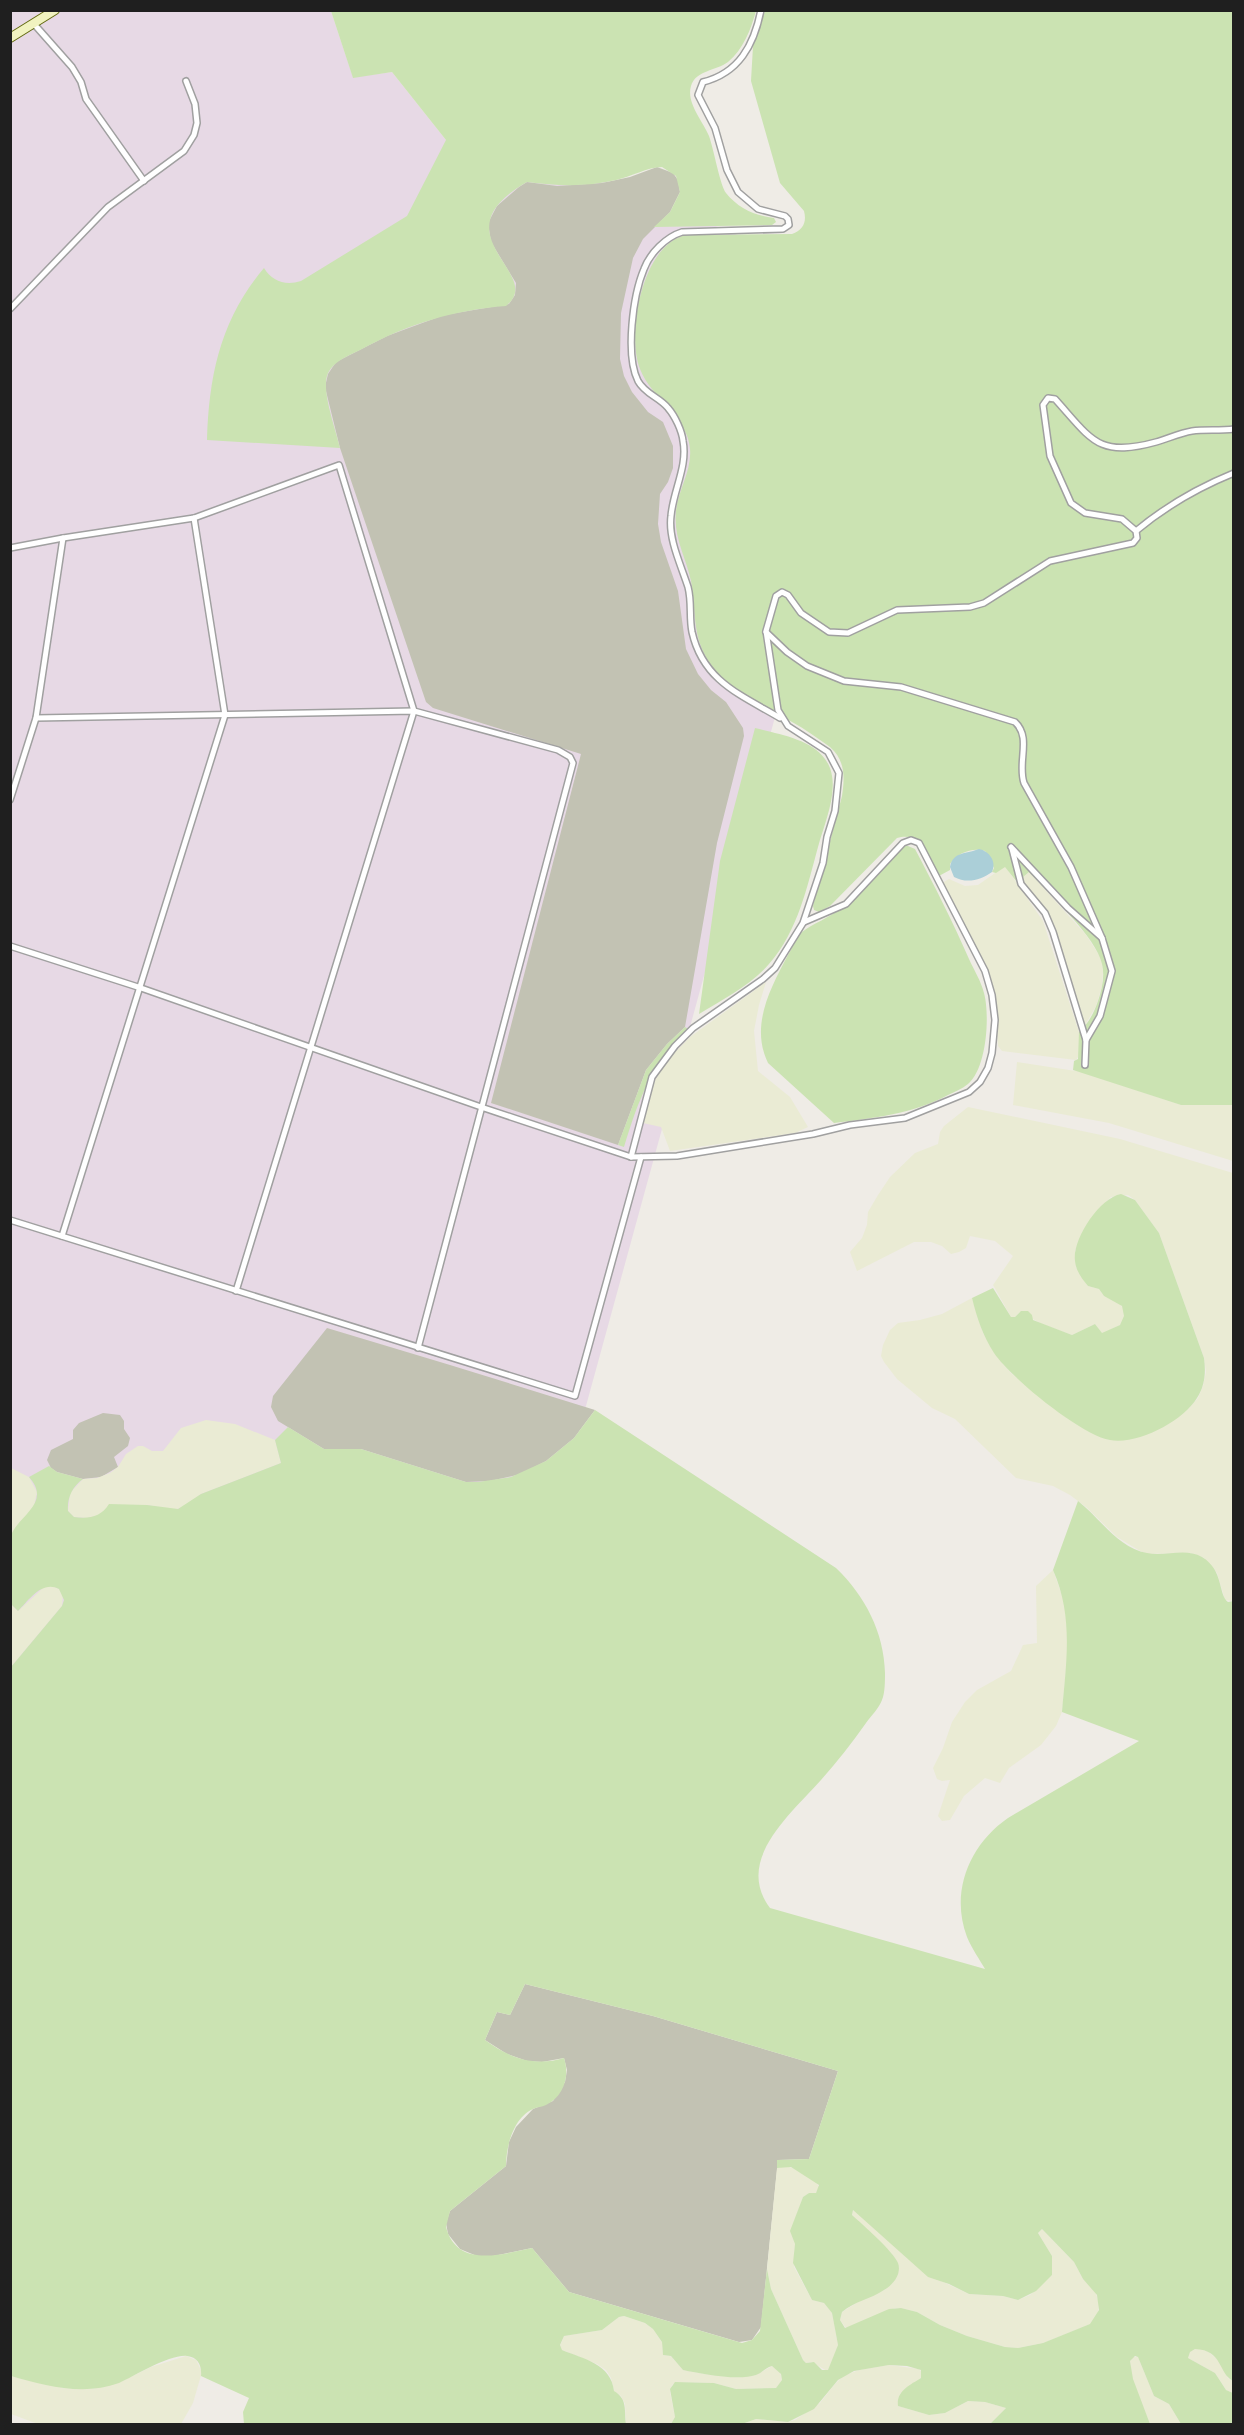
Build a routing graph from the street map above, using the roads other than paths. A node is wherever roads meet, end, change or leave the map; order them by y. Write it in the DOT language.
graph roads {
  1 [pos="55,10"];
  2 [pos="761,10"];
  3 [pos="34,24"];
  4 [pos="10,38"];
  5 [pos="186,81"];
  6 [pos="144,181"];
  7 [pos="10,309"];
  8 [pos="1233,429"];
  9 [pos="1233,472"];
  10 [pos="194,518"];
  11 [pos="1136,531"];
  12 [pos="63,538"];
  13 [pos="10,548"];
  14 [pos="766,631"];
  15 [pos="414,711"];
  16 [pos="225,715"];
  17 [pos="36,718"];
  18 [pos="782,719"];
  19 [pos="10,800"];
  20 [pos="803,923"];
  21 [pos="1102,938"];
  22 [pos="10,946"];
  23 [pos="141,988"];
  24 [pos="1086,1040"];
  25 [pos="311,1047"];
  26 [pos="1085,1065"];
  27 [pos="481,1107"];
  28 [pos="631,1157"];
  29 [pos="641,1157"];
  30 [pos="10,1220"];
  31 [pos="62,1236"];
  32 [pos="236,1291"];
  33 [pos="418,1348"];
  1 -- 3 [label="street"];
  2 -- 18 [label="street"];
  3 -- 4 [label="street"];
  3 -- 6 [label="street"];
  5 -- 6 [label="street"];
  6 -- 7 [label="street"];
  8 -- 11 [label="street"];
  9 -- 11 [label="street"];
  10 -- 12 [label="street"];
  10 -- 15 [label="street"];
  10 -- 16 [label="street"];
  11 -- 14 [label="street"];
  12 -- 13 [label="street"];
  12 -- 17 [label="street"];
  14 -- 18 [label="street"];
  14 -- 21 [label="street"];
  15 -- 16 [label="street"];
  15 -- 25 [label="street"];
  15 -- 27 [label="street"];
  16 -- 17 [label="street"];
  16 -- 23 [label="street"];
  17 -- 19 [label="street"];
  18 -- 20 [label="street"];
  20 -- 28 [label="street"];
  20 -- 29 [label="street"];
  21 -- 24 [label="street"];
  21 -- 24 [label="street"];
  22 -- 23 [label="street"];
  23 -- 25 [label="street"];
  23 -- 31 [label="street"];
  24 -- 26 [label="street"];
  25 -- 27 [label="street"];
  25 -- 32 [label="street"];
  27 -- 28 [label="street"];
  27 -- 33 [label="street"];
  28 -- 29 [label="street"];
  29 -- 33 [label="street"];
  30 -- 31 [label="street"];
  31 -- 32 [label="street"];
  32 -- 33 [label="street"];
}
